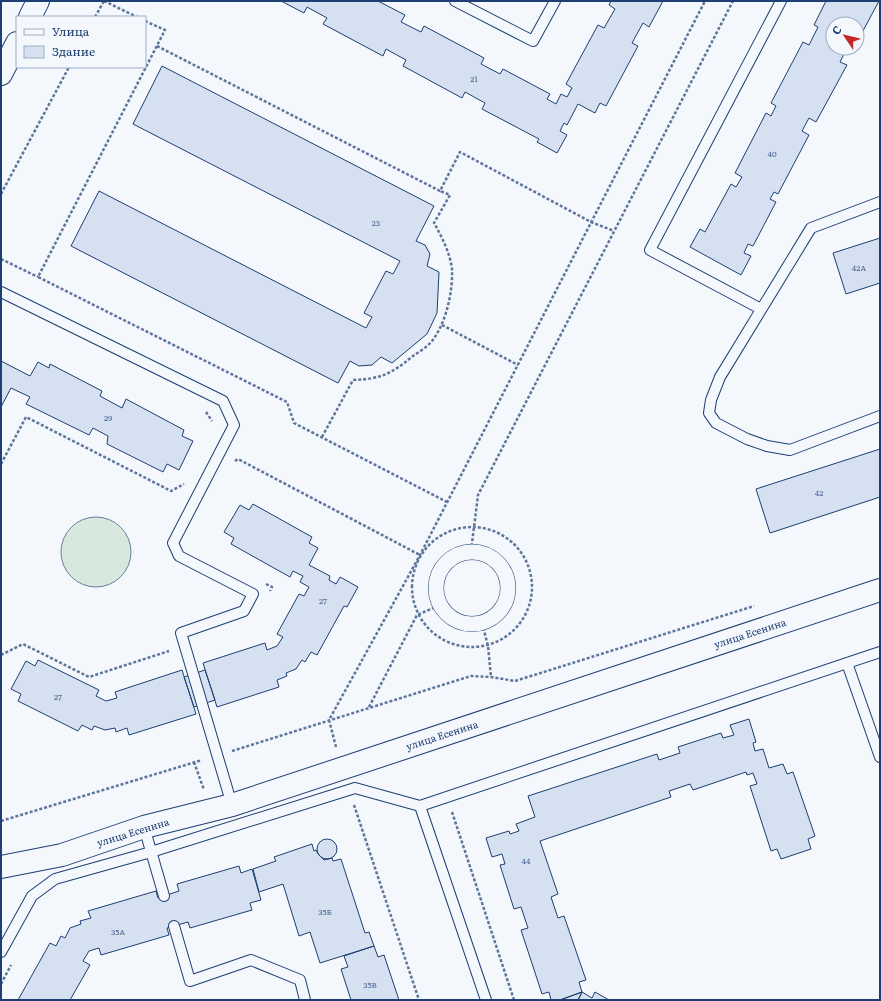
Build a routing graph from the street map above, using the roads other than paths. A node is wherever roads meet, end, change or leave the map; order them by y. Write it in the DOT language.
graph roads {
  1 [pos="38,1"];
  2 [pos="455,1"];
  3 [pos="555,1"];
  4 [pos="781,1"];
  5 [pos="30,16"];
  6 [pos="16,45"];
  7 [pos="1,74"];
  8 [pos="880,202"];
  9 [pos="1,292"];
  10 [pos="761,309"];
  11 [pos="880,416"];
  12 [pos="880,590"];
  13 [pos="482,623"];
  14 [pos="880,652"];
  15 [pos="847,663"];
  16 [pos="880,757"];
  17 [pos="232,805"];
  18 [pos="420,806"];
  19 [pos="144,827"];
  20 [pos="151,852"];
  21 [pos="1,867"];
  22 [pos="164,896"];
  23 [pos="174,926"];
  24 [pos="1,952"];
  25 [pos="305,1000"];
  26 [pos="486,1000"];
  1 -- 5 [label="street"];
  2 -- 3 [label="lane"];
  4 -- 10 [label="lane"];
  6 -- 7 [label="street"];
  8 -- 10 [label="lane"];
  9 -- 17 [label="lane"];
  10 -- 11 [label="lane"];
  12 -- 17 [label="street, улица Есенина"];
  13 -- 13 [label="street"];
  14 -- 15 [label="lane"];
  15 -- 16 [label="lane"];
  15 -- 18 [label="lane"];
  17 -- 19 [label="street, улица Есенина"];
  18 -- 20 [label="lane"];
  18 -- 26 [label="lane"];
  19 -- 20 [label="lane"];
  19 -- 21 [label="street, улица Есенина"];
  20 -- 22 [label="lane"];
  20 -- 24 [label="lane"];
  23 -- 25 [label="lane"];
}
